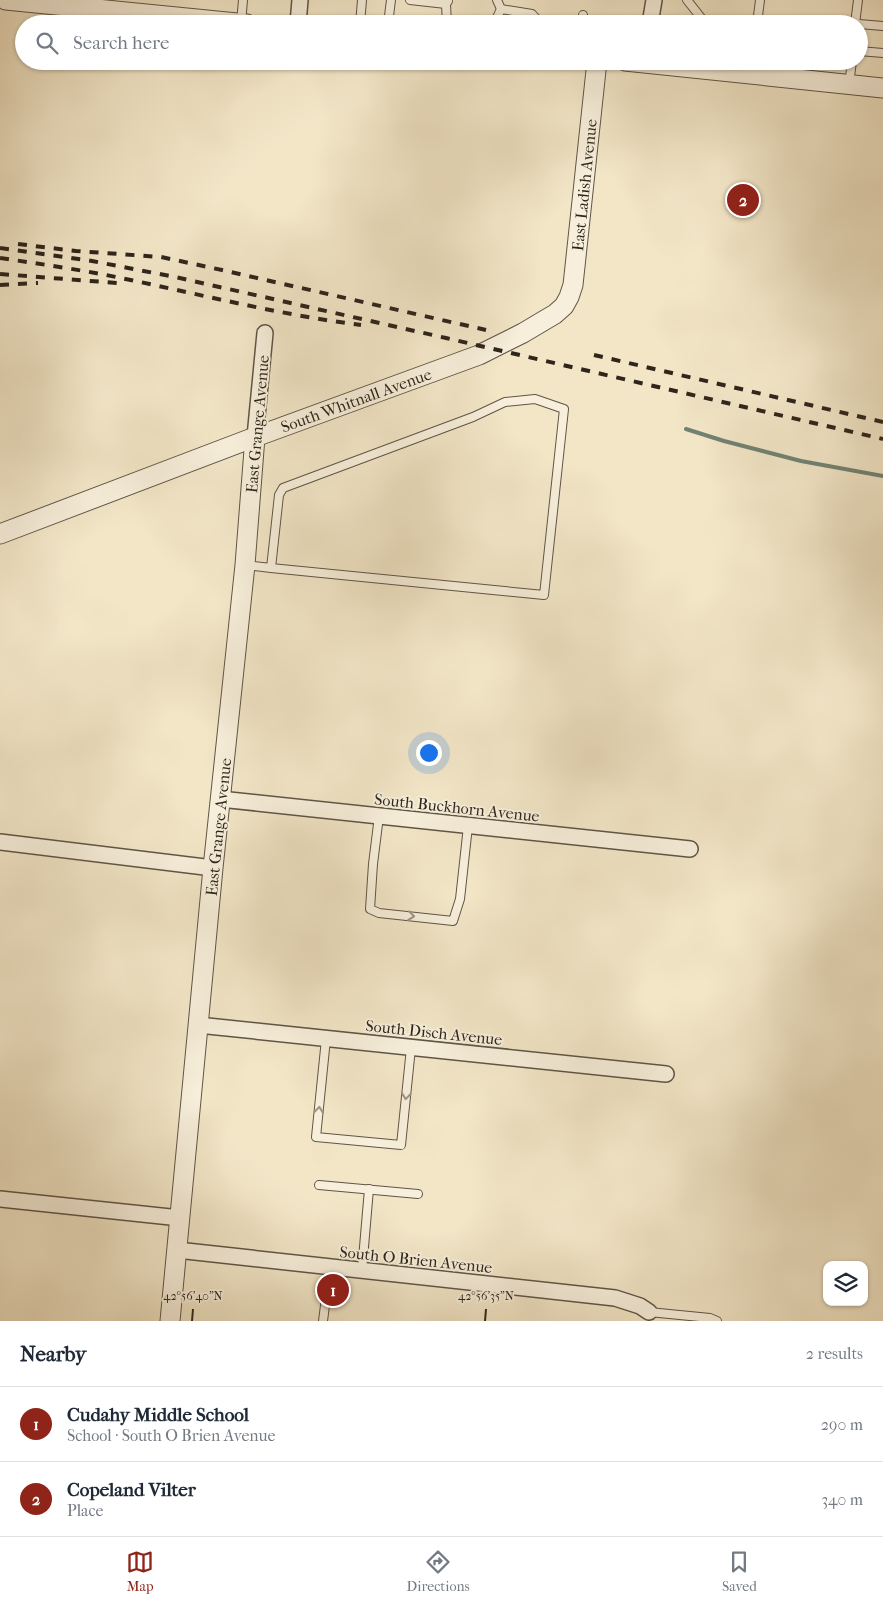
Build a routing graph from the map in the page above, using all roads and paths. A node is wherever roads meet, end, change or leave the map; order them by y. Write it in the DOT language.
graph roads {
  1 [pos="6,0"];
  2 [pos="243,0"];
  3 [pos="300,0"];
  4 [pos="362,0"];
  5 [pos="391,0"];
  6 [pos="410,0"];
  7 [pos="497,0"];
  8 [pos="687,0"];
  9 [pos="760,0"];
  10 [pos="858,0"];
  11 [pos="448,2"];
  12 [pos="73,3"];
  13 [pos="501,9"];
  14 [pos="174,15"];
  15 [pos="242,15"];
  16 [pos="299,15"];
  17 [pos="361,15"];
  18 [pos="389,15"];
  19 [pos="447,15"];
  20 [pos="498,15"];
  21 [pos="533,15"];
  22 [pos="699,15"];
  23 [pos="758,15"];
  24 [pos="857,15"];
  25 [pos="868,25"];
  26 [pos="883,26"];
  27 [pos="868,51"];
  28 [pos="883,53"];
  29 [pos="596,70"];
  30 [pos="763,70"];
  31 [pos="851,70"];
  32 [pos="849,85"];
  33 [pos="883,88"];
  34 [pos="564,306"];
  35 [pos="265,333"];
  36 [pos="255,437"];
  37 [pos="0,534"];
  38 [pos="245,565"];
  39 [pos="271,568"];
  40 [pos="220,798"];
  41 [pos="379,816"];
  42 [pos="468,826"];
  43 [pos="0,842"];
  44 [pos="690,849"];
  45 [pos="213,868"];
  46 [pos="198,1025"];
  47 [pos="326,1039"];
  48 [pos="411,1048"];
  49 [pos="666,1074"];
  50 [pos="319,1185"];
  51 [pos="369,1189"];
  52 [pos="418,1194"];
  53 [pos="0,1199"];
  54 [pos="180,1218"];
  55 [pos="177,1250"];
  56 [pos="330,1267"];
  57 [pos="362,1270"];
  58 [pos="649,1312"];
  59 [pos="170,1321"];
  60 [pos="323,1321"];
  61 [pos="717,1321"];
  1 -- 12 [label="street"];
  2 -- 15 [label="lane"];
  3 -- 16 [label="street"];
  4 -- 17 [label="lane"];
  5 -- 18 [label="lane"];
  6 -- 11 [label="lane"];
  7 -- 13 [label="lane"];
  8 -- 22 [label="lane"];
  9 -- 23 [label="lane"];
  10 -- 24 [label="lane"];
  11 -- 19 [label="lane"];
  12 -- 14 [label="street"];
  13 -- 20 [label="lane"];
  13 -- 21 [label="lane"];
  25 -- 26 [label="lane"];
  27 -- 28 [label="lane"];
  29 -- 34 [label="street, East Ladish Avenue"];
  30 -- 32 [label="street"];
  31 -- 32 [label="lane"];
  32 -- 33 [label="street"];
  34 -- 36 [label="street, South Whitnall Avenue"];
  35 -- 36 [label="street, East Grange Avenue"];
  36 -- 37 [label="street, South Whitnall Avenue"];
  36 -- 38 [label="street, East Grange Avenue"];
  38 -- 39 [label="lane"];
  38 -- 40 [label="street, East Grange Avenue"];
  39 -- 39 [label="lane"];
  40 -- 41 [label="street, South Buckhorn Avenue"];
  40 -- 45 [label="street, East Grange Avenue"];
  41 -- 42 [label="street, South Buckhorn Avenue"];
  41 -- 42 [label="lane, one-way"];
  42 -- 44 [label="street, South Buckhorn Avenue"];
  43 -- 45 [label="street"];
  45 -- 46 [label="street, East Grange Avenue"];
  46 -- 47 [label="street, South Disch Avenue"];
  46 -- 54 [label="street, East Grange Avenue"];
  47 -- 48 [label="street, South Disch Avenue"];
  48 -- 47 [label="lane, one-way"];
  48 -- 49 [label="street, South Disch Avenue"];
  50 -- 51 [label="lane"];
  51 -- 52 [label="lane"];
  51 -- 57 [label="lane"];
  53 -- 54 [label="street"];
  54 -- 55 [label="street, East Grange Avenue"];
  55 -- 56 [label="street, South O Brien Avenue"];
  55 -- 59 [label="street, East Grange Avenue"];
  56 -- 57 [label="street, South O Brien Avenue"];
  56 -- 60 [label="lane"];
  57 -- 58 [label="street, South O Brien Avenue"];
  58 -- 61 [label="lane"];
}
